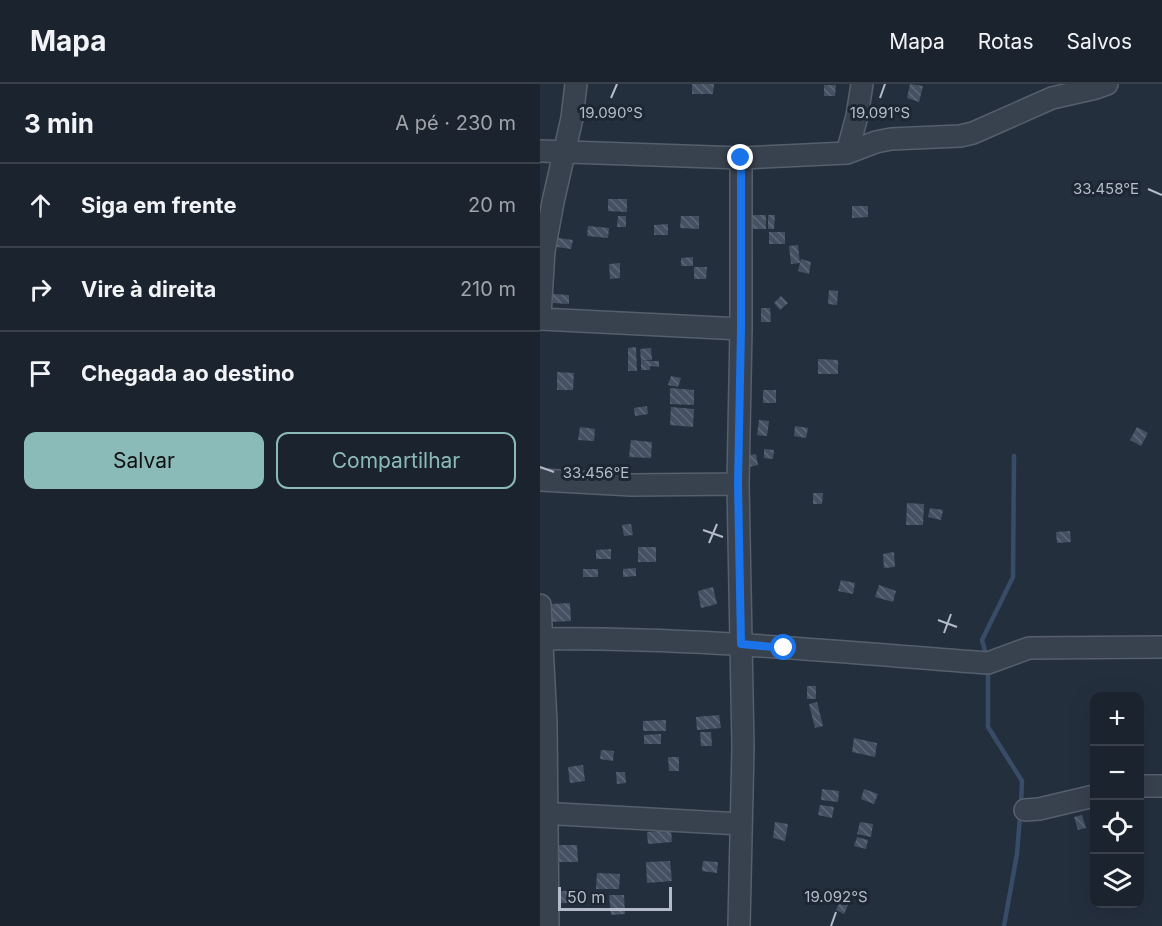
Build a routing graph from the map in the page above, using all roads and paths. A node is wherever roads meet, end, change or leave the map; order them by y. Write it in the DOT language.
graph roads {
  1 [pos="576,84"];
  2 [pos="862,84"];
  3 [pos="1107,84"];
  4 [pos="857,116"];
  5 [pos="876,142"];
  6 [pos="540,151"];
  7 [pos="565,151"];
  8 [pos="847,153"];
  9 [pos="741,158"];
  10 [pos="540,317"];
  11 [pos="741,329"];
  12 [pos="540,480"];
  13 [pos="738,484"];
  14 [pos="540,605"];
  15 [pos="541,639"];
  16 [pos="741,644"];
  17 [pos="1162,647"];
  18 [pos="1144,786"];
  19 [pos="1162,786"];
  20 [pos="1090,797"];
  21 [pos="1025,810"];
  22 [pos="543,813"];
  23 [pos="741,824"];
  24 [pos="548,926"];
  25 [pos="739,926"];
  1 -- 7 [label="street"];
  2 -- 4 [label="street"];
  3 -- 5 [label="street"];
  4 -- 5 [label="street"];
  4 -- 8 [label="street"];
  5 -- 8 [label="street"];
  6 -- 7 [label="street"];
  7 -- 9 [label="street"];
  7 -- 10 [label="street"];
  8 -- 9 [label="street"];
  9 -- 11 [label="street"];
  10 -- 11 [label="street"];
  11 -- 13 [label="street"];
  12 -- 13 [label="street"];
  13 -- 16 [label="street"];
  14 -- 15 [label="street"];
  15 -- 16 [label="street"];
  15 -- 22 [label="street"];
  16 -- 17 [label="street"];
  16 -- 23 [label="street"];
  18 -- 19 [label="street"];
  20 -- 21 [label="street"];
  22 -- 23 [label="street"];
  22 -- 24 [label="street"];
  23 -- 25 [label="street"];
}
